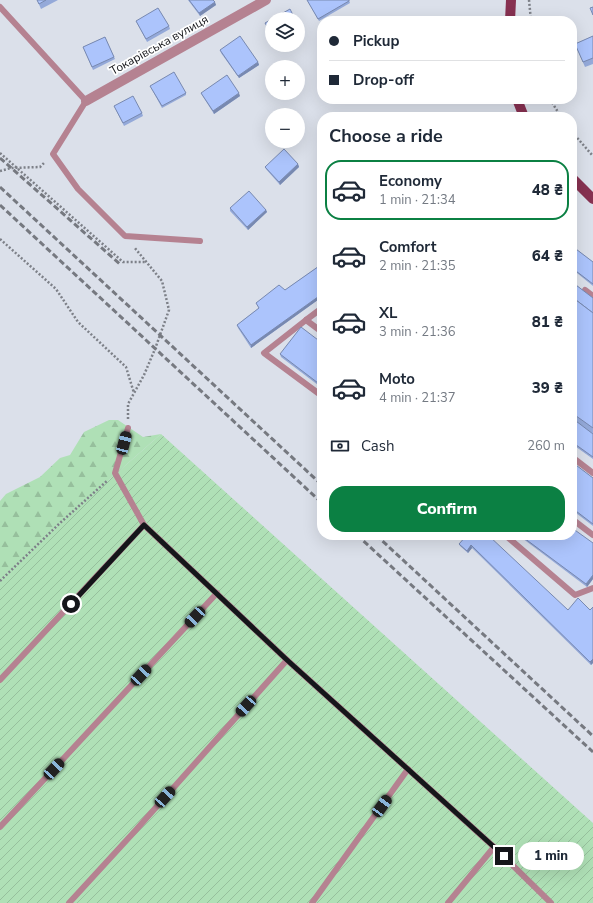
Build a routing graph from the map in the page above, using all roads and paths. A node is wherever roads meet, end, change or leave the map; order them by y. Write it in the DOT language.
graph roads {
  1 [pos="266,0"];
  2 [pos="511,0"];
  3 [pos="529,0"];
  4 [pos="0,7"];
  5 [pos="510,16"];
  6 [pos="531,16"];
  7 [pos="86,101"];
  8 [pos="577,138"];
  9 [pos="0,153"];
  10 [pos="53,154"];
  11 [pos="593,156"];
  12 [pos="17,169"];
  13 [pos="0,170"];
  14 [pos="577,183"];
  15 [pos="593,199"];
  16 [pos="125,236"];
  17 [pos="0,239"];
  18 [pos="200,241"];
  19 [pos="146,262"];
  20 [pos="585,290"];
  21 [pos="593,296"];
  22 [pos="317,312"];
  23 [pos="306,320"];
  24 [pos="317,328"];
  25 [pos="317,392"];
  26 [pos="134,394"];
  27 [pos="128,428"];
  28 [pos="577,461"];
  29 [pos="115,473"];
  30 [pos="593,473"];
  31 [pos="577,523"];
  32 [pos="144,525"];
  33 [pos="593,535"];
  34 [pos="511,540"];
  35 [pos="0,581"];
  36 [pos="593,588"];
  37 [pos="217,593"];
  38 [pos="287,660"];
  39 [pos="0,680"];
  40 [pos="408,770"];
  41 [pos="0,827"];
  42 [pos="494,847"];
  43 [pos="69,903"];
  44 [pos="312,903"];
  45 [pos="448,903"];
  46 [pos="551,903"];
  1 -- 7 [label="street, Токарівська вулиця"];
  2 -- 5 [label="main road"];
  3 -- 6 [label="path"];
  4 -- 7 [label="lane"];
  7 -- 10 [label="lane"];
  8 -- 11 [label="path"];
  9 -- 12 [label="path"];
  10 -- 12 [label="path"];
  10 -- 16 [label="lane"];
  12 -- 13 [label="path"];
  12 -- 19 [label="path"];
  14 -- 15 [label="main road"];
  16 -- 18 [label="lane"];
  16 -- 19 [label="path"];
  17 -- 26 [label="path"];
  19 -- 26 [label="path"];
  20 -- 21 [label="lane"];
  22 -- 23 [label="lane"];
  23 -- 24 [label="lane"];
  23 -- 25 [label="lane"];
  26 -- 27 [label="path"];
  27 -- 29 [label="lane"];
  28 -- 30 [label="lane"];
  29 -- 32 [label="lane"];
  29 -- 35 [label="path"];
  31 -- 33 [label="lane"];
  32 -- 37 [label="lane"];
  32 -- 39 [label="lane"];
  34 -- 36 [label="lane"];
  37 -- 38 [label="lane"];
  37 -- 41 [label="lane"];
  38 -- 40 [label="lane"];
  38 -- 43 [label="lane"];
  40 -- 42 [label="lane"];
  40 -- 44 [label="lane"];
  42 -- 45 [label="lane"];
  42 -- 46 [label="lane"];
}
